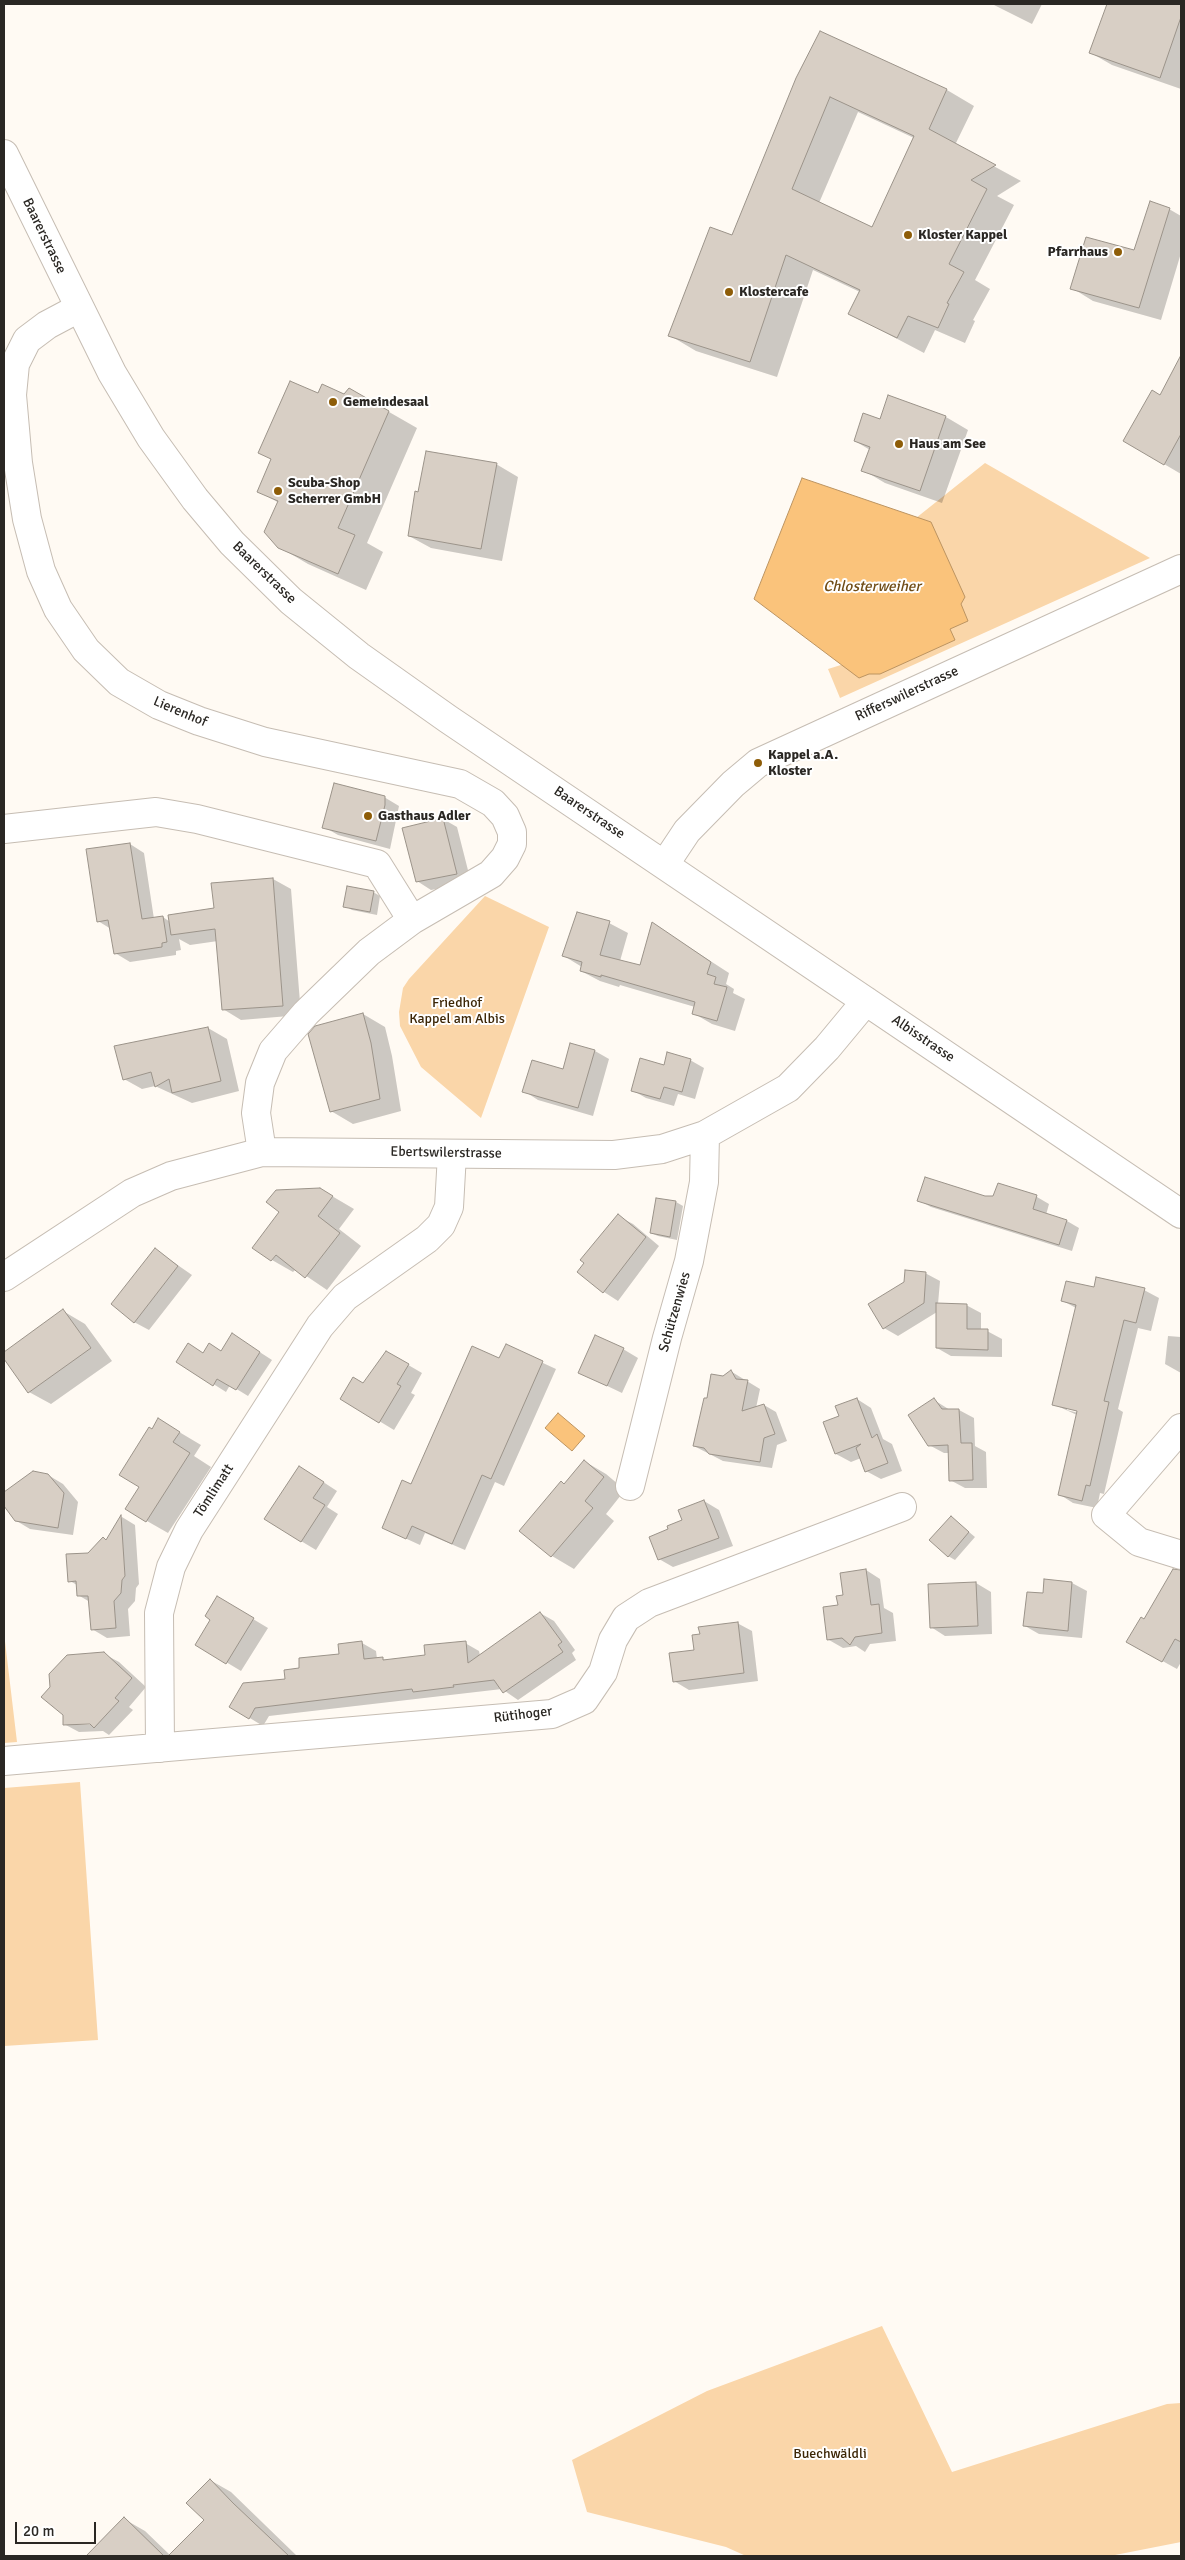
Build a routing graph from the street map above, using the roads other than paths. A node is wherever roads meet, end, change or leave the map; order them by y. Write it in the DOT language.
graph roads {
  1 [pos="4,154"];
  2 [pos="79,308"];
  3 [pos="1181,569"];
  4 [pos="4,829"];
  5 [pos="664,864"];
  6 [pos="412,920"];
  7 [pos="866,1001"];
  8 [pos="705,1135"];
  9 [pos="262,1152"];
  10 [pos="452,1154"];
  11 [pos="1181,1214"];
  12 [pos="4,1277"];
  13 [pos="1181,1428"];
  14 [pos="630,1486"];
  15 [pos="902,1507"];
  16 [pos="1181,1555"];
  17 [pos="160,1748"];
  18 [pos="4,1761"];
  1 -- 2 [label="street, Baarerstrasse"];
  2 -- 5 [label="street, Baarerstrasse"];
  2 -- 6 [label="street, Lierenhof"];
  3 -- 5 [label="street, Rifferswilerstrasse"];
  4 -- 6 [label="street"];
  5 -- 7 [label="street, Albisstrasse"];
  6 -- 9 [label="street, Lierenhof"];
  7 -- 8 [label="street, Ebertswilerstrasse"];
  7 -- 11 [label="street, Albisstrasse"];
  8 -- 10 [label="street, Ebertswilerstrasse"];
  8 -- 14 [label="street, Schützenwies"];
  9 -- 10 [label="street, Ebertswilerstrasse"];
  9 -- 12 [label="street, Ebertswilerstrasse"];
  10 -- 17 [label="street, Tömlimatt"];
  13 -- 16 [label="street"];
  15 -- 17 [label="street, Rütihoger"];
  17 -- 18 [label="street"];
}
